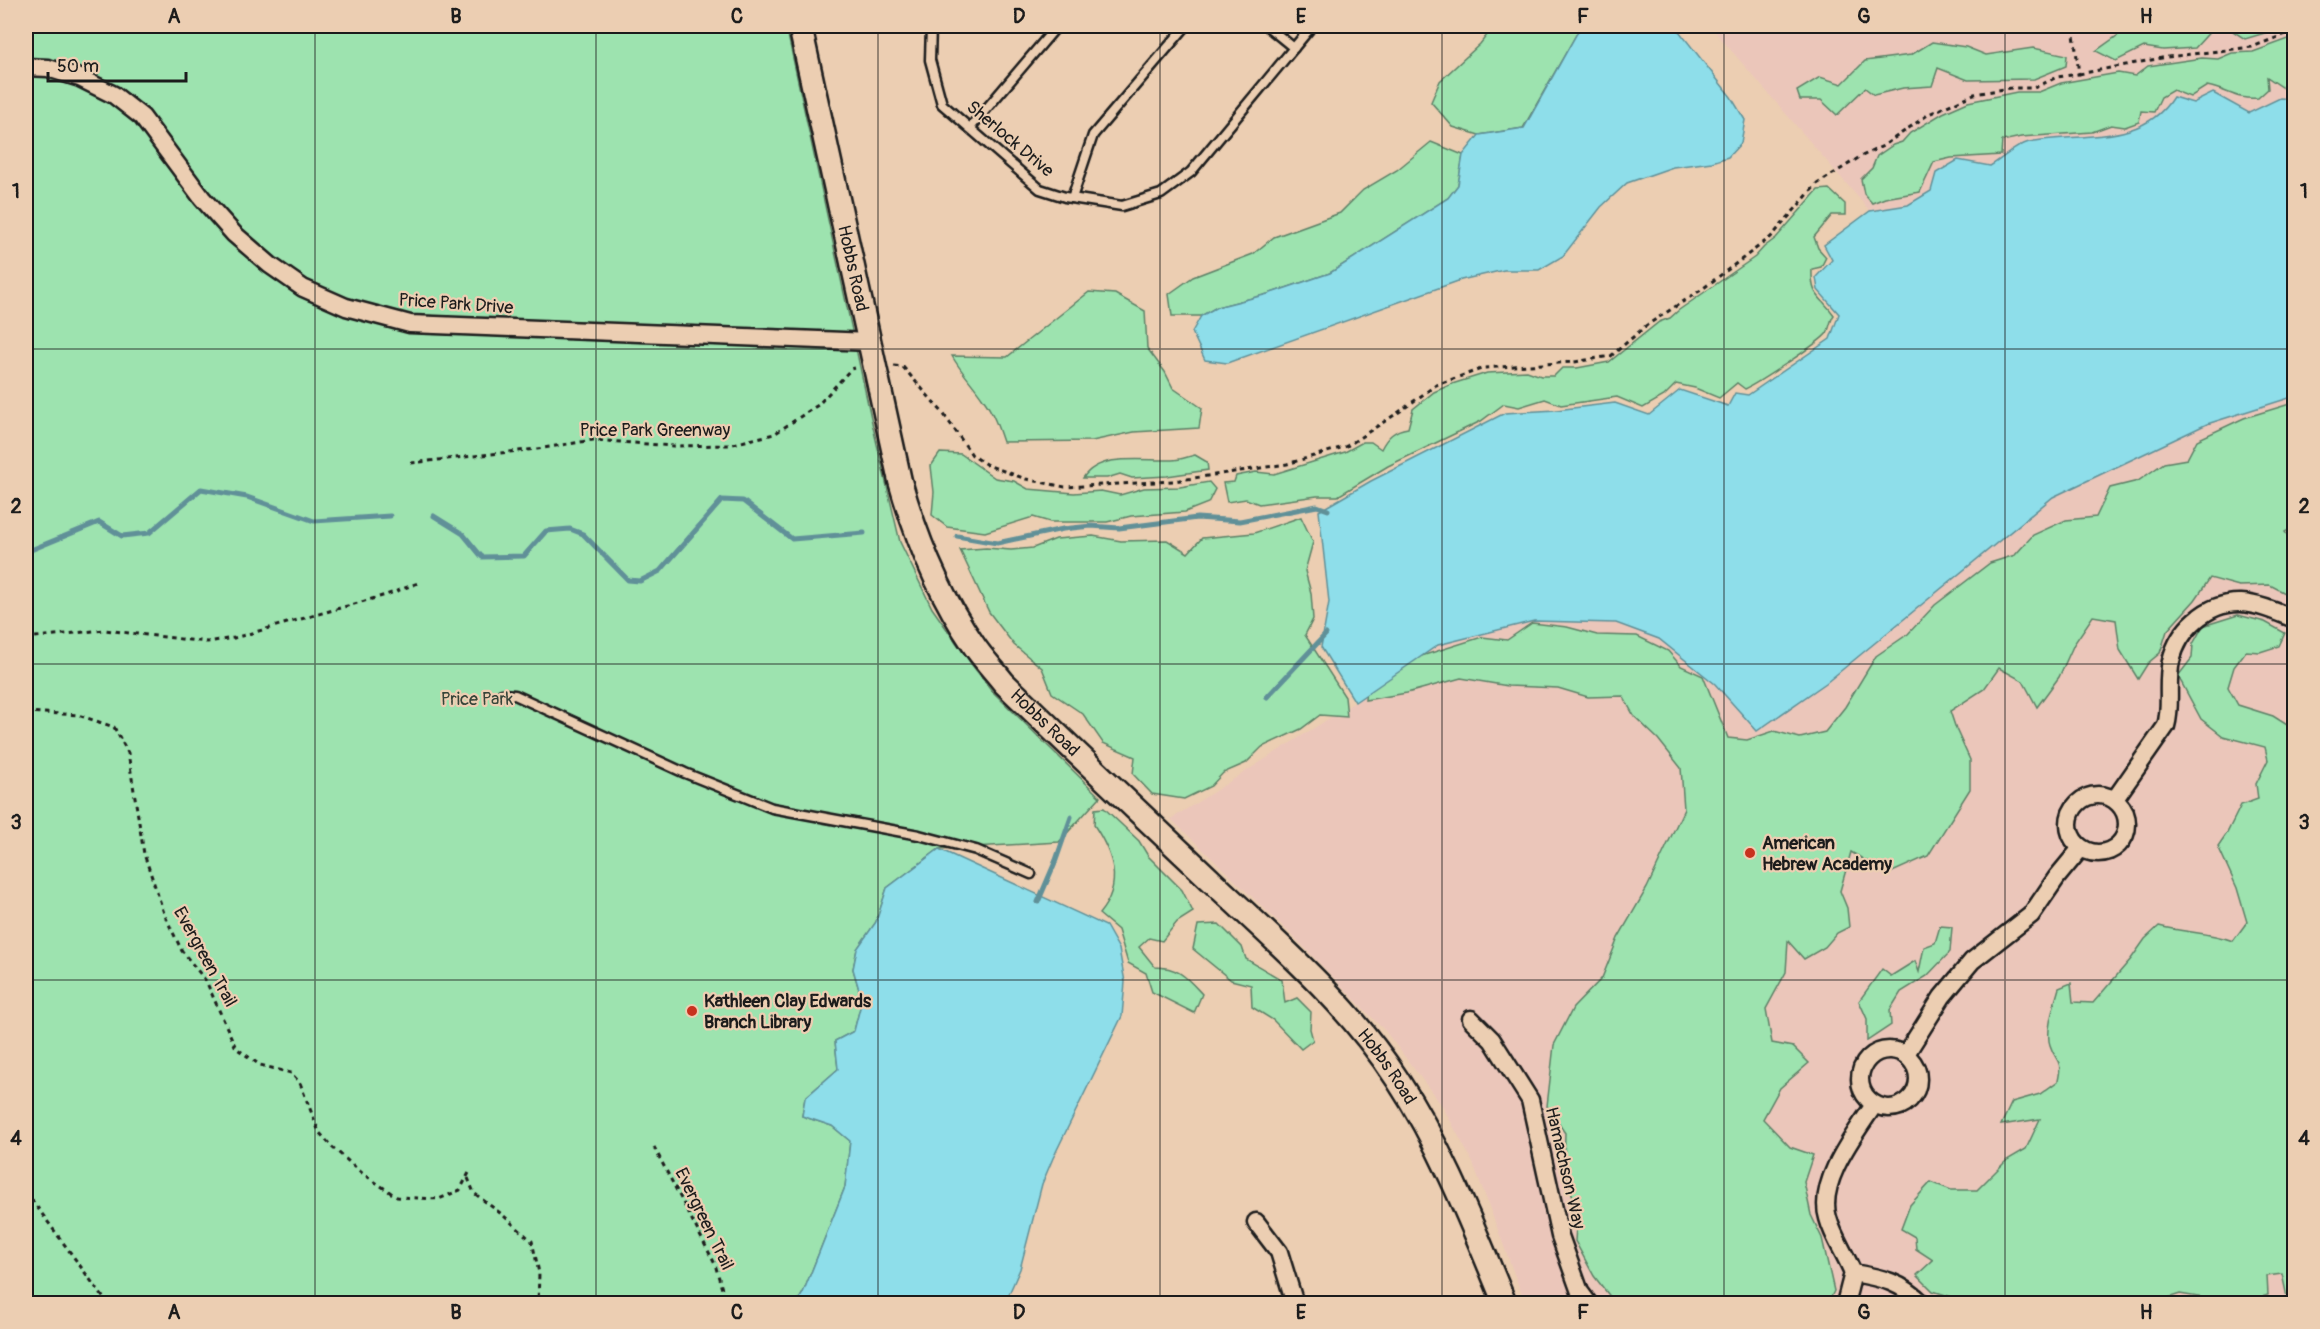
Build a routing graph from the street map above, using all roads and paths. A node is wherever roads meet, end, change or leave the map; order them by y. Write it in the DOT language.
graph roads {
  1 [pos="800,26"];
  2 [pos="931,26"];
  3 [pos="1057,26"];
  4 [pos="1186,26"];
  5 [pos="1268,26"];
  6 [pos="1312,26"];
  7 [pos="2073,26"];
  8 [pos="2295,31"];
  9 [pos="1294,48"];
  10 [pos="26,67"];
  11 [pos="2079,74"];
  12 [pos="970,128"];
  13 [pos="1071,198"];
  14 [pos="870,342"];
  15 [pos="874,365"];
  16 [pos="411,463"];
  17 [pos="421,582"];
  18 [pos="2295,619"];
  19 [pos="26,638"];
  20 [pos="502,694"];
  21 [pos="26,712"];
  22 [pos="2115,799"];
  23 [pos="2081,848"];
  24 [pos="1031,874"];
  25 [pos="1471,1019"];
  26 [pos="1906,1054"];
  27 [pos="1874,1105"];
  28 [pos="654,1147"];
  29 [pos="26,1192"];
  30 [pos="1256,1222"];
  31 [pos="1853,1273"];
  32 [pos="108,1304"];
  33 [pos="538,1304"];
  34 [pos="723,1304"];
  35 [pos="1295,1304"];
  36 [pos="1505,1304"];
  37 [pos="1589,1304"];
  38 [pos="1845,1304"];
  39 [pos="1923,1304"];
  1 -- 14 [label="street, Hobbs Road"];
  2 -- 12 [label="lane, Sherlock Drive"];
  3 -- 12 [label="lane"];
  4 -- 13 [label="lane"];
  5 -- 9 [label="lane"];
  6 -- 9 [label="lane, Sherlock Drive"];
  7 -- 11 [label="path"];
  8 -- 11 [label="path"];
  9 -- 13 [label="lane, Sherlock Drive"];
  10 -- 14 [label="street, Price Park Drive"];
  11 -- 15 [label="path"];
  12 -- 13 [label="lane, Sherlock Drive"];
  14 -- 15 [label="street, Hobbs Road"];
  15 -- 16 [label="path, Price Park Greenway"];
  15 -- 36 [label="street, Hobbs Road"];
  17 -- 19 [label="path"];
  18 -- 22 [label="street"];
  20 -- 24 [label="lane"];
  21 -- 33 [label="path, Evergreen Trail"];
  22 -- 23 [label="street"];
  22 -- 23 [label="street"];
  23 -- 26 [label="street"];
  25 -- 37 [label="street, Hamachson Way"];
  26 -- 27 [label="street"];
  26 -- 27 [label="street"];
  27 -- 31 [label="street"];
  28 -- 34 [label="path, Evergreen Trail"];
  29 -- 32 [label="path"];
  30 -- 35 [label="street"];
  31 -- 38 [label="street"];
  31 -- 39 [label="street"];
}
